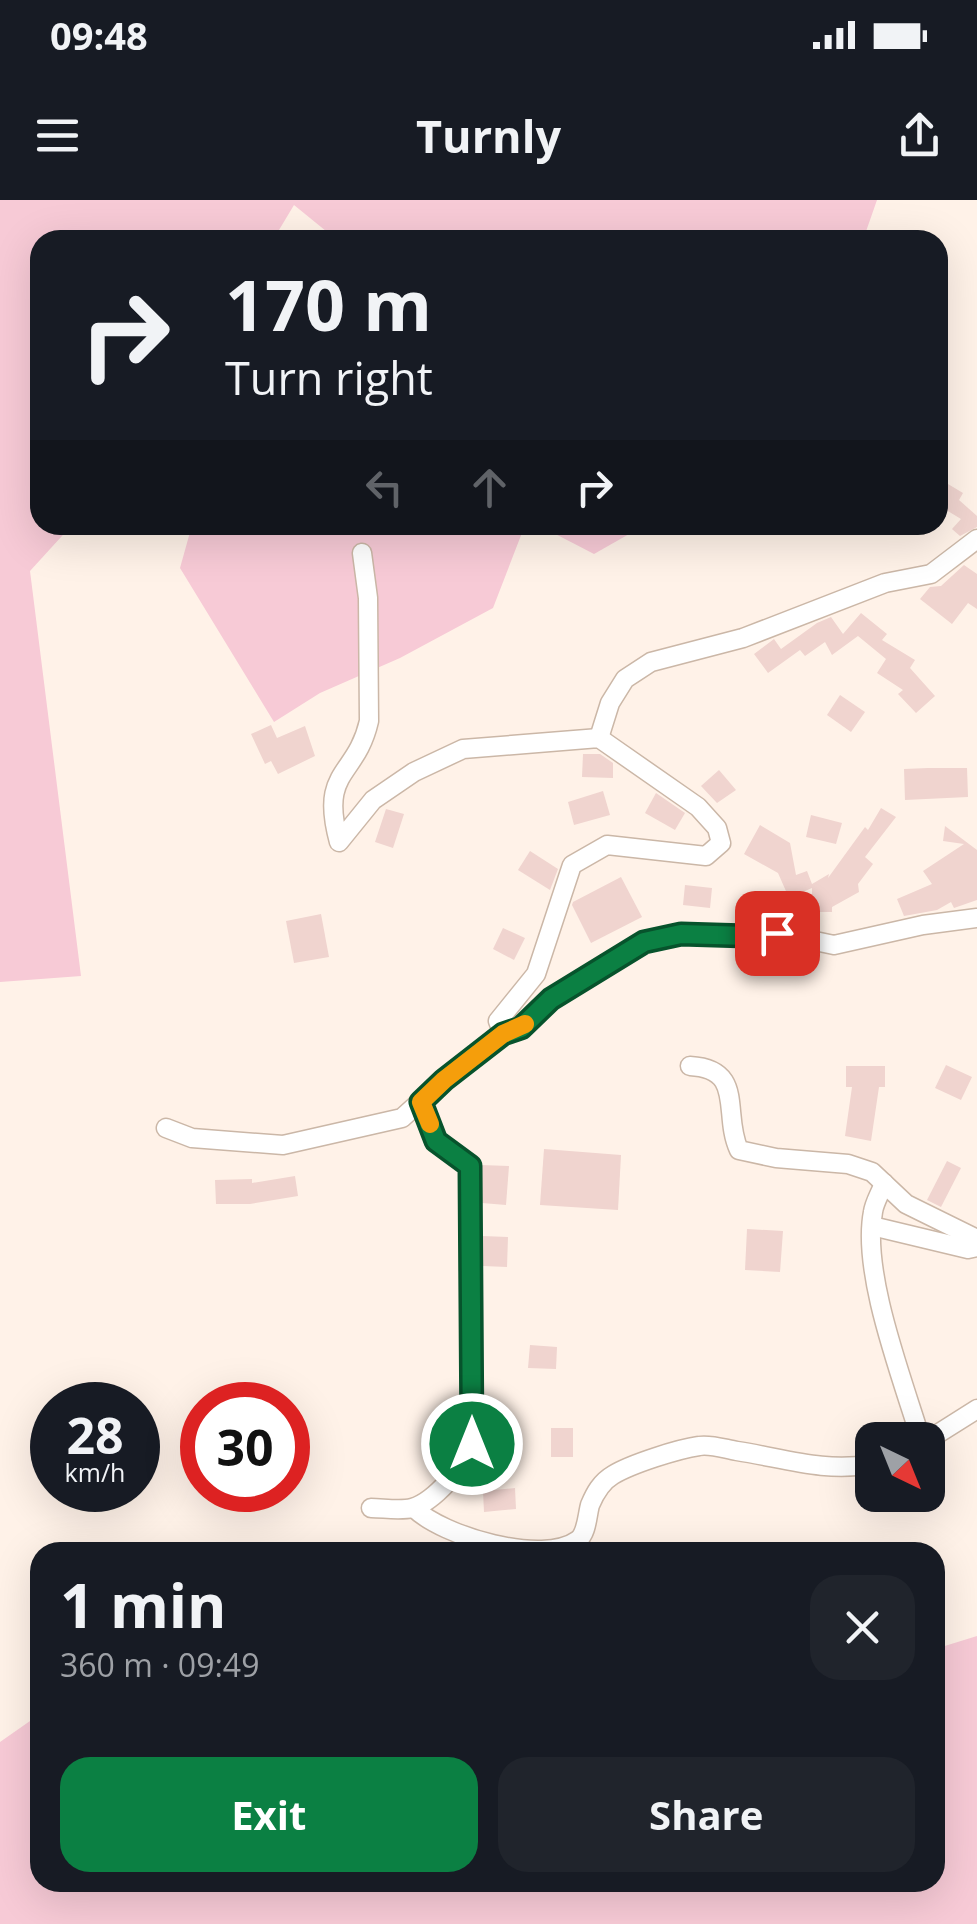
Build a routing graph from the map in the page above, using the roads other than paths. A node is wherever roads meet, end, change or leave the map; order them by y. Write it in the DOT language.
graph roads {
  1 [pos="977,539"];
  2 [pos="362,552"];
  3 [pos="599,738"];
  4 [pos="977,918"];
  5 [pos="503,1034"];
  6 [pos="690,1066"];
  7 [pos="421,1102"];
  8 [pos="166,1128"];
  9 [pos="884,1184"];
  10 [pos="872,1226"];
  11 [pos="977,1239"];
  12 [pos="977,1247"];
  13 [pos="977,1409"];
  14 [pos="918,1422"];
  15 [pos="945,1428"];
  16 [pos="855,1468"];
  17 [pos="371,1508"];
  18 [pos="414,1508"];
  19 [pos="487,1542"];
  20 [pos="576,1542"];
  1 -- 3 [label="street"];
  2 -- 3 [label="street"];
  3 -- 5 [label="street"];
  4 -- 5 [label="street"];
  5 -- 7 [label="street"];
  6 -- 9 [label="street"];
  7 -- 8 [label="street"];
  7 -- 18 [label="street"];
  9 -- 10 [label="street"];
  9 -- 11 [label="street"];
  10 -- 12 [label="street"];
  10 -- 14 [label="street"];
  13 -- 15 [label="street"];
  16 -- 20 [label="street"];
  17 -- 18 [label="street"];
  18 -- 19 [label="street"];
}
